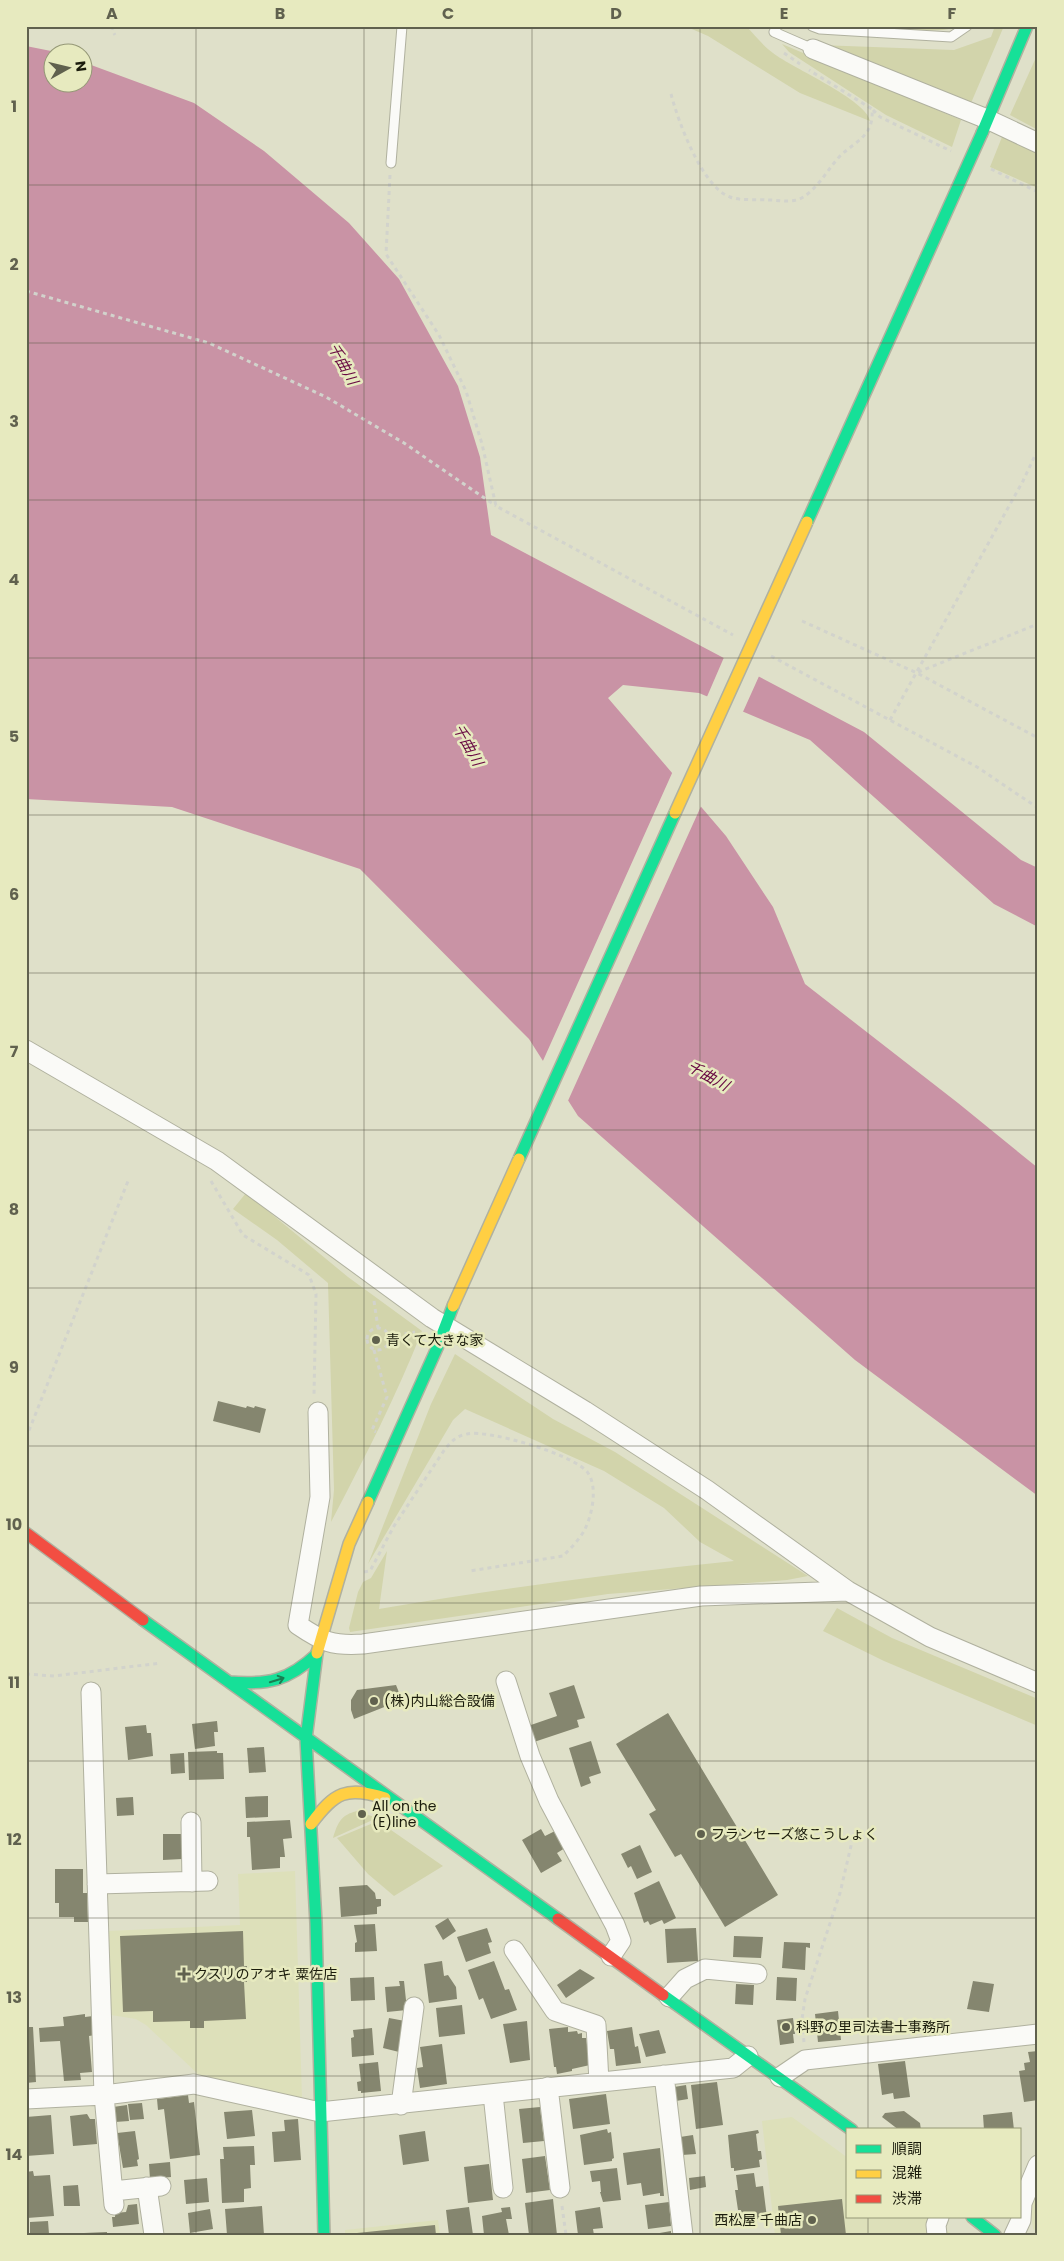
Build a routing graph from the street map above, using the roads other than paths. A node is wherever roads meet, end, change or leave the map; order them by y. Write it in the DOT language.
graph roads {
  1 [pos="402,26"];
  2 [pos="812,26"];
  3 [pos="966,26"];
  4 [pos="1027,26"];
  5 [pos="775,29"];
  6 [pos="812,49"];
  7 [pos="985,126"];
  8 [pos="1038,143"];
  9 [pos="391,163"];
  10 [pos="26,1050"];
  11 [pos="444,1326"];
  12 [pos="318,1412"];
  13 [pos="26,1533"];
  14 [pos="848,1591"];
  15 [pos="320,1647"];
  16 [pos="506,1681"];
  17 [pos="229,1682"];
  18 [pos="1038,1683"];
  19 [pos="91,1692"];
  20 [pos="306,1739"];
  21 [pos="395,1802"];
  22 [pos="191,1822"];
  23 [pos="311,1824"];
  24 [pos="97,1884"];
  25 [pos="514,1950"];
  26 [pos="611,1956"];
  27 [pos="758,1974"];
  28 [pos="670,1997"];
  29 [pos="414,2006"];
  30 [pos="1038,2034"];
  31 [pos="748,2056"];
  32 [pos="664,2075"];
  33 [pos="780,2077"];
  34 [pos="599,2082"];
  35 [pos="548,2087"];
  36 [pos="493,2094"];
  37 [pos="104,2095"];
  38 [pos="26,2099"];
  39 [pos="401,2104"];
  40 [pos="320,2112"];
  41 [pos="849,2128"];
  42 [pos="1031,2170"];
  43 [pos="503,2188"];
  44 [pos="560,2188"];
  45 [pos="1022,2203"];
  46 [pos="939,2218"];
  47 [pos="973,2218"];
  48 [pos="1021,2218"];
  49 [pos="154,2235"];
  50 [pos="324,2235"];
  51 [pos="683,2235"];
  52 [pos="937,2235"];
  53 [pos="995,2235"];
  54 [pos="1014,2235"];
  1 -- 9 [label="lane"];
  2 -- 3 [label="lane"];
  4 -- 7 [label="street"];
  5 -- 6 [label="lane"];
  6 -- 7 [label="street"];
  7 -- 8 [label="street"];
  7 -- 11 [label="street, bridge"];
  10 -- 11 [label="street"];
  11 -- 14 [label="street"];
  11 -- 15 [label="street"];
  12 -- 15 [label="street"];
  13 -- 17 [label="street"];
  14 -- 15 [label="street"];
  14 -- 18 [label="street"];
  17 -- 15 [label="street, one-way"];
  15 -- 20 [label="street"];
  16 -- 26 [label="street"];
  17 -- 20 [label="street"];
  19 -- 24 [label="street"];
  20 -- 21 [label="street"];
  20 -- 23 [label="street"];
  21 -- 23 [label="street"];
  21 -- 26 [label="street"];
  22 -- 24 [label="street"];
  23 -- 40 [label="street"];
  24 -- 37 [label="street"];
  25 -- 34 [label="street"];
  26 -- 28 [label="street"];
  27 -- 28 [label="street"];
  28 -- 31 [label="street"];
  29 -- 39 [label="street"];
  30 -- 33 [label="street"];
  31 -- 32 [label="street"];
  31 -- 33 [label="street"];
  32 -- 34 [label="street"];
  32 -- 51 [label="street"];
  33 -- 41 [label="street"];
  34 -- 35 [label="street"];
  35 -- 36 [label="street"];
  35 -- 44 [label="street"];
  36 -- 39 [label="street"];
  36 -- 43 [label="street"];
  37 -- 38 [label="street"];
  37 -- 40 [label="street"];
  37 -- 49 [label="street"];
  39 -- 40 [label="street"];
  40 -- 50 [label="street"];
  42 -- 45 [label="street"];
  46 -- 52 [label="street"];
  47 -- 53 [label="street"];
  48 -- 54 [label="street"];
}
